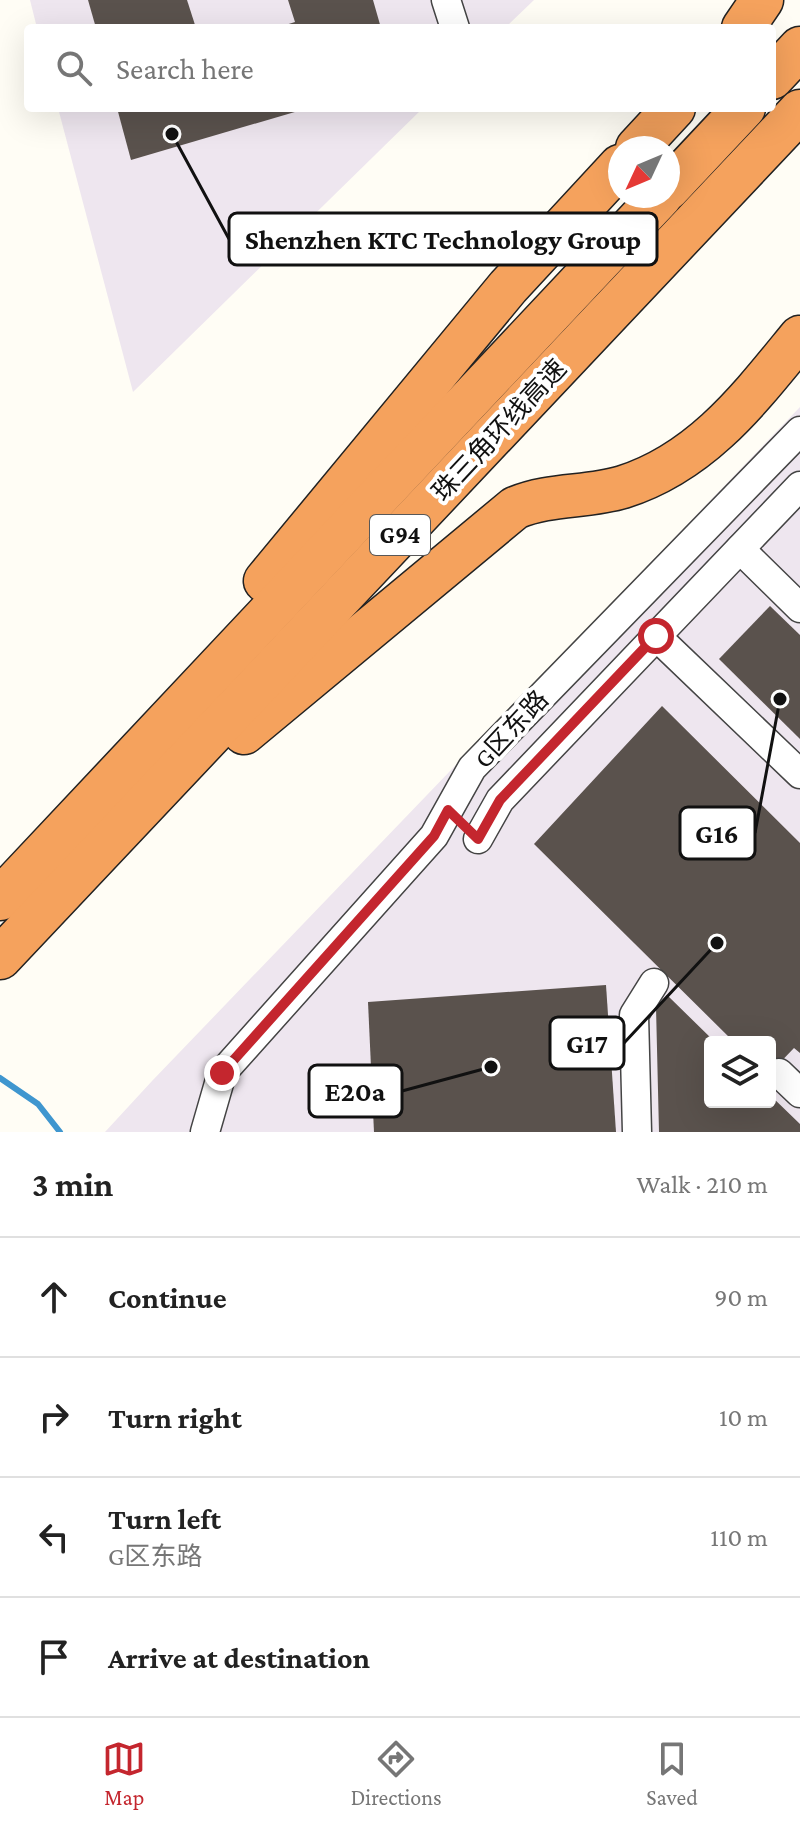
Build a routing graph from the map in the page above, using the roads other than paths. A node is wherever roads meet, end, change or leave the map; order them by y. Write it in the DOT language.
graph roads {
  1 [pos="446,0"];
  2 [pos="762,0"];
  3 [pos="454,24"];
  4 [pos="746,24"];
  5 [pos="800,48"];
  6 [pos="776,74"];
  7 [pos="800,111"];
  8 [pos="670,112"];
  9 [pos="740,112"];
  10 [pos="648,136"];
  11 [pos="680,176"];
  12 [pos="608,179"];
  13 [pos="650,208"];
  14 [pos="800,337"];
  15 [pos="800,431"];
  16 [pos="800,486"];
  17 [pos="740,549"];
  18 [pos="800,608"];
  19 [pos="656,636"];
  20 [pos="800,774"];
  21 [pos="448,810"];
  22 [pos="77,847"];
  23 [pos="0,899"];
  24 [pos="0,958"];
  25 [pos="654,983"];
  26 [pos="779,1073"];
  27 [pos="800,1093"];
  28 [pos="205,1132"];
  29 [pos="637,1132"];
  1 -- 3 [label="street"];
  2 -- 4 [label="highway"];
  5 -- 6 [label="highway"];
  7 -- 22 [label="highway, 珠三角环线高速 / G94"];
  8 -- 10 [label="highway"];
  9 -- 11 [label="highway"];
  12 -- 22 [label="highway"];
  13 -- 22 [label="highway, 珠三角环线高速 / G94"];
  14 -- 22 [label="highway"];
  15 -- 21 [label="street, G区东路"];
  16 -- 17 [label="street"];
  17 -- 18 [label="street"];
  17 -- 19 [label="street"];
  19 -- 20 [label="street"];
  19 -- 21 [label="street"];
  21 -- 28 [label="street, G区东路"];
  22 -- 23 [label="highway, 珠三角环线高速 / G94"];
  22 -- 24 [label="highway, 珠三角环线高速 / G94"];
  25 -- 29 [label="street"];
  26 -- 27 [label="street"];
}
